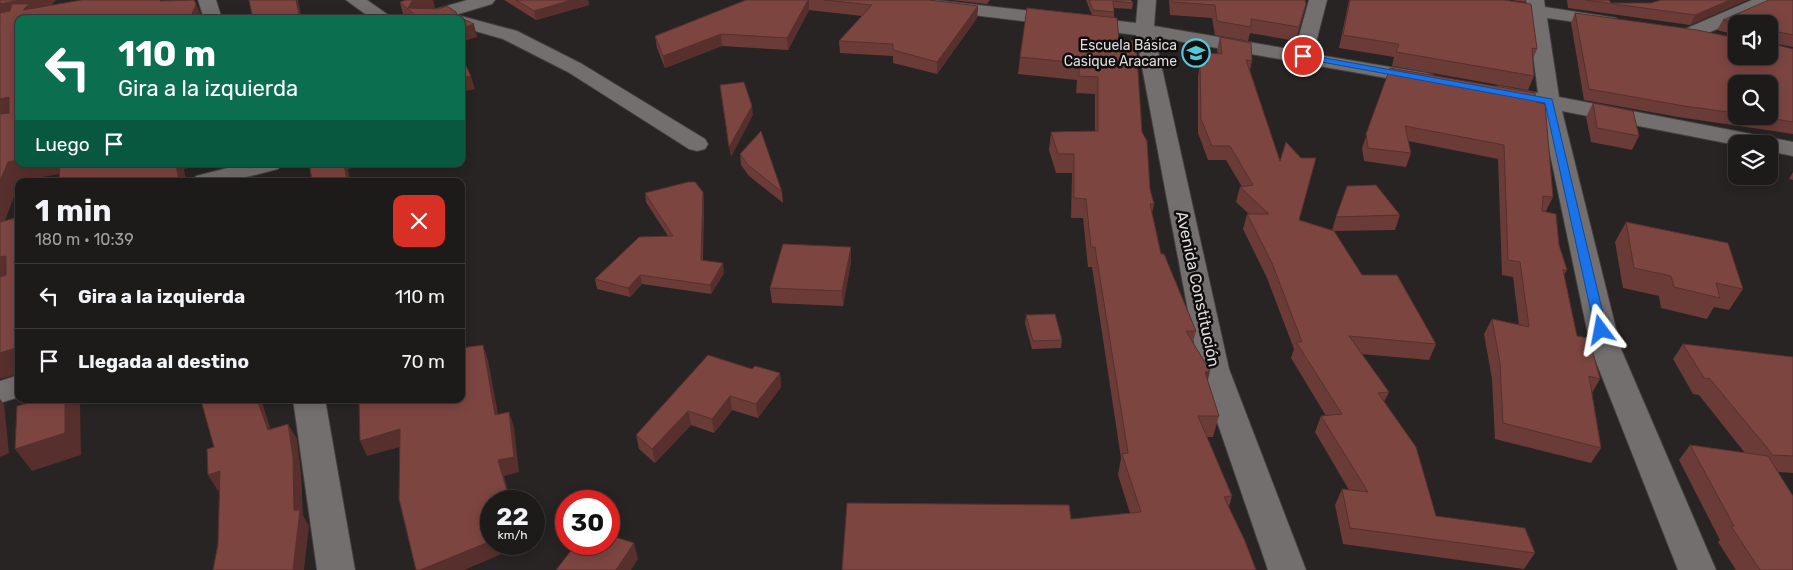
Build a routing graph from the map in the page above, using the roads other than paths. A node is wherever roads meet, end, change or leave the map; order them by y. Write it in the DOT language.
graph roads {
  1 [pos="207,0"];
  2 [pos="355,0"];
  3 [pos="486,0"];
  4 [pos="925,0"];
  5 [pos="1146,0"];
  6 [pos="1318,0"];
  7 [pos="1461,0"];
  8 [pos="1767,0"];
  9 [pos="1536,6"];
  10 [pos="212,15"];
  11 [pos="379,15"];
  12 [pos="434,15"];
  13 [pos="465,21"];
  14 [pos="1624,24"];
  15 [pos="1144,30"];
  16 [pos="1672,30"];
  17 [pos="1692,33"];
  18 [pos="1718,38"];
  19 [pos="1303,56"];
  20 [pos="1445,82"];
  21 [pos="1483,89"];
  22 [pos="1549,101"];
  23 [pos="1728,136"];
  24 [pos="697,144"];
  25 [pos="1778,146"];
  26 [pos="1793,149"];
  27 [pos="258,167"];
  28 [pos="216,178"];
  29 [pos="15,387"];
  30 [pos="0,392"];
  31 [pos="310,403"];
  32 [pos="336,570"];
  33 [pos="1287,570"];
  34 [pos="1697,570"];
  1 -- 10 [label="street"];
  2 -- 11 [label="street"];
  3 -- 12 [label="street"];
  4 -- 15 [label="street"];
  5 -- 15 [label="street, Avenida Constitución"];
  6 -- 19 [label="street"];
  7 -- 9 [label="street"];
  8 -- 17 [label="street"];
  9 -- 14 [label="street"];
  9 -- 22 [label="street"];
  13 -- 24 [label="street"];
  15 -- 19 [label="street"];
  15 -- 33 [label="street, Avenida Constitución"];
  16 -- 17 [label="street"];
  17 -- 18 [label="street"];
  19 -- 20 [label="street"];
  21 -- 22 [label="street"];
  22 -- 23 [label="street"];
  22 -- 34 [label="street"];
  25 -- 26 [label="street"];
  27 -- 28 [label="street"];
  29 -- 30 [label="street"];
  31 -- 32 [label="street"];
}
